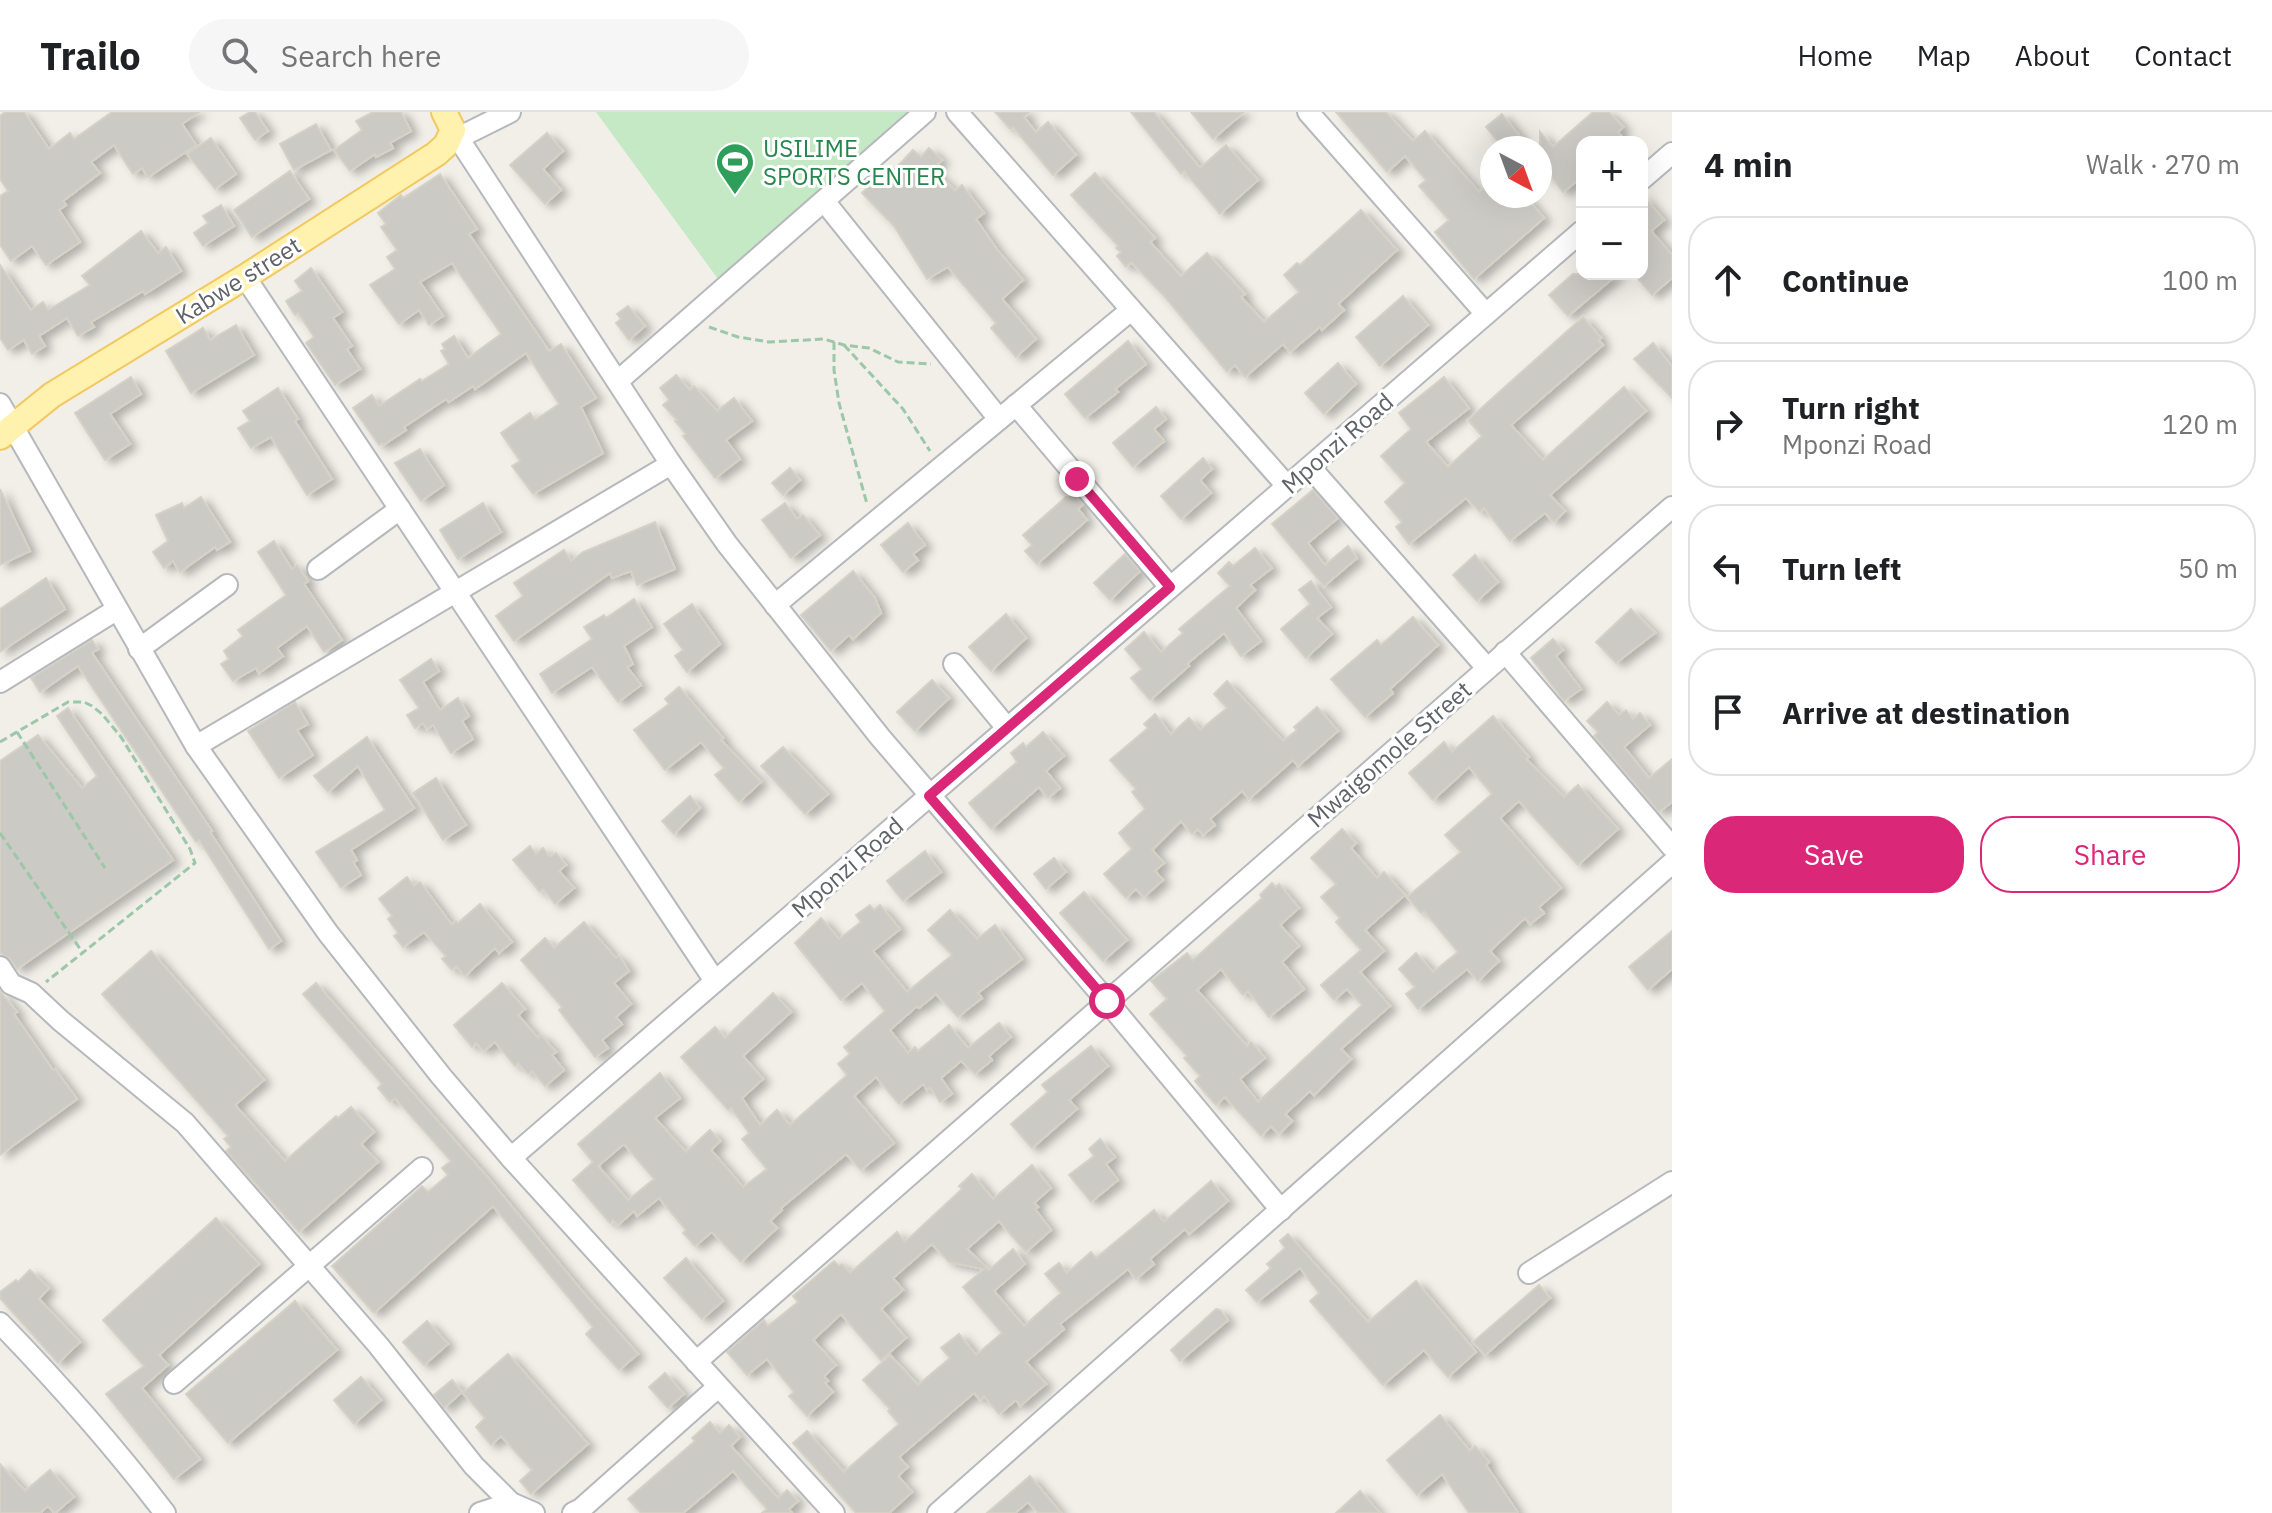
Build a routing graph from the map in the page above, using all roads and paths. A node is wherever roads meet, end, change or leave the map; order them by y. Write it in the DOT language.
graph roads {
  1 [pos="510,112"];
  2 [pos="925,112"];
  3 [pos="957,112"];
  4 [pos="1308,112"];
  5 [pos="452,127"];
  6 [pos="1672,153"];
  7 [pos="1648,174"];
  8 [pos="824,201"];
  9 [pos="1576,236"];
  10 [pos="245,277"];
  11 [pos="1131,310"];
  12 [pos="1486,314"];
  13 [pos="682,325"];
  14 [pos="834,342"];
  15 [pos="844,345"];
  16 [pos="954,364"];
  17 [pos="618,381"];
  18 [pos="0,404"];
  19 [pos="1016,405"];
  20 [pos="999,419"];
  21 [pos="6,431"];
  22 [pos="671,464"];
  23 [pos="942,466"];
  24 [pos="1310,467"];
  25 [pos="1287,486"];
  26 [pos="1672,507"];
  27 [pos="400,509"];
  28 [pos="863,532"];
  29 [pos="318,569"];
  30 [pos="227,585"];
  31 [pos="1170,587"];
  32 [pos="455,592"];
  33 [pos="775,605"];
  34 [pos="116,610"];
  35 [pos="139,649"];
  36 [pos="1505,652"];
  37 [pos="954,664"];
  38 [pos="1487,668"];
  39 [pos="0,682"];
  40 [pos="1007,728"];
  41 [pos="17,732"];
  42 [pos="0,742"];
  43 [pos="196,746"];
  44 [pos="929,796"];
  45 [pos="0,833"];
  46 [pos="1672,847"];
  47 [pos="1672,863"];
  48 [pos="105,868"];
  49 [pos="83,953"];
  50 [pos="0,967"];
  51 [pos="715,981"];
  52 [pos="31,993"];
  53 [pos="1107,1001"];
  54 [pos="511,1158"];
  55 [pos="422,1168"];
  56 [pos="1672,1182"];
  57 [pos="1281,1210"];
  58 [pos="309,1265"];
  59 [pos="1529,1273"];
  60 [pos="0,1323"];
  61 [pos="696,1362"];
  62 [pos="174,1383"];
  63 [pos="718,1387"];
  64 [pos="511,1503"];
  65 [pos="165,1513"];
  66 [pos="481,1513"];
  67 [pos="534,1513"];
  68 [pos="573,1513"];
  69 [pos="834,1513"];
  70 [pos="938,1513"];
  1 -- 5 [label="street"];
  2 -- 8 [label="street"];
  3 -- 11 [label="street"];
  4 -- 12 [label="street"];
  5 -- 10 [label="main road, Kabwe street"];
  5 -- 17 [label="street"];
  6 -- 7 [label="street"];
  8 -- 13 [label="street"];
  8 -- 16 [label="street"];
  9 -- 12 [label="street, Mponzi Road"];
  10 -- 21 [label="main road, Kabwe street"];
  10 -- 27 [label="street"];
  11 -- 19 [label="street"];
  11 -- 25 [label="street"];
  12 -- 24 [label="street, Mponzi Road"];
  13 -- 14 [label="path"];
  13 -- 17 [label="street"];
  14 -- 15 [label="path"];
  14 -- 28 [label="path"];
  15 -- 16 [label="path"];
  15 -- 23 [label="path"];
  16 -- 20 [label="street"];
  17 -- 22 [label="street"];
  18 -- 21 [label="street"];
  19 -- 20 [label="street"];
  19 -- 31 [label="street"];
  20 -- 23 [label="street"];
  21 -- 34 [label="street"];
  22 -- 32 [label="street"];
  22 -- 33 [label="street"];
  23 -- 28 [label="street"];
  24 -- 25 [label="street, Mponzi Road"];
  24 -- 38 [label="street"];
  25 -- 31 [label="street, Mponzi Road"];
  26 -- 36 [label="street, Mwaigomole Street"];
  27 -- 29 [label="street"];
  27 -- 32 [label="street"];
  28 -- 33 [label="street"];
  30 -- 35 [label="street"];
  31 -- 40 [label="street, Mponzi Road"];
  32 -- 43 [label="street"];
  32 -- 51 [label="street"];
  33 -- 44 [label="street"];
  34 -- 35 [label="street"];
  34 -- 39 [label="street"];
  35 -- 43 [label="street"];
  36 -- 38 [label="street, Mwaigomole Street"];
  36 -- 46 [label="street"];
  37 -- 40 [label="street"];
  38 -- 53 [label="street, Mwaigomole Street"];
  40 -- 44 [label="street, Mponzi Road"];
  41 -- 42 [label="path"];
  41 -- 48 [label="path"];
  41 -- 49 [label="path"];
  43 -- 54 [label="street"];
  44 -- 51 [label="street, Mponzi Road"];
  44 -- 53 [label="street"];
  45 -- 49 [label="path"];
  47 -- 57 [label="street"];
  49 -- 52 [label="path"];
  50 -- 52 [label="street"];
  51 -- 54 [label="street, Mponzi Road"];
  52 -- 58 [label="street"];
  53 -- 57 [label="street"];
  53 -- 61 [label="street, Mwaigomole Street"];
  54 -- 61 [label="street"];
  55 -- 58 [label="street"];
  56 -- 59 [label="street"];
  57 -- 70 [label="street"];
  58 -- 62 [label="street"];
  58 -- 64 [label="street"];
  60 -- 65 [label="street"];
  61 -- 63 [label="street"];
  63 -- 68 [label="street"];
  63 -- 69 [label="street"];
  64 -- 66 [label="street"];
  64 -- 67 [label="street"];
}
